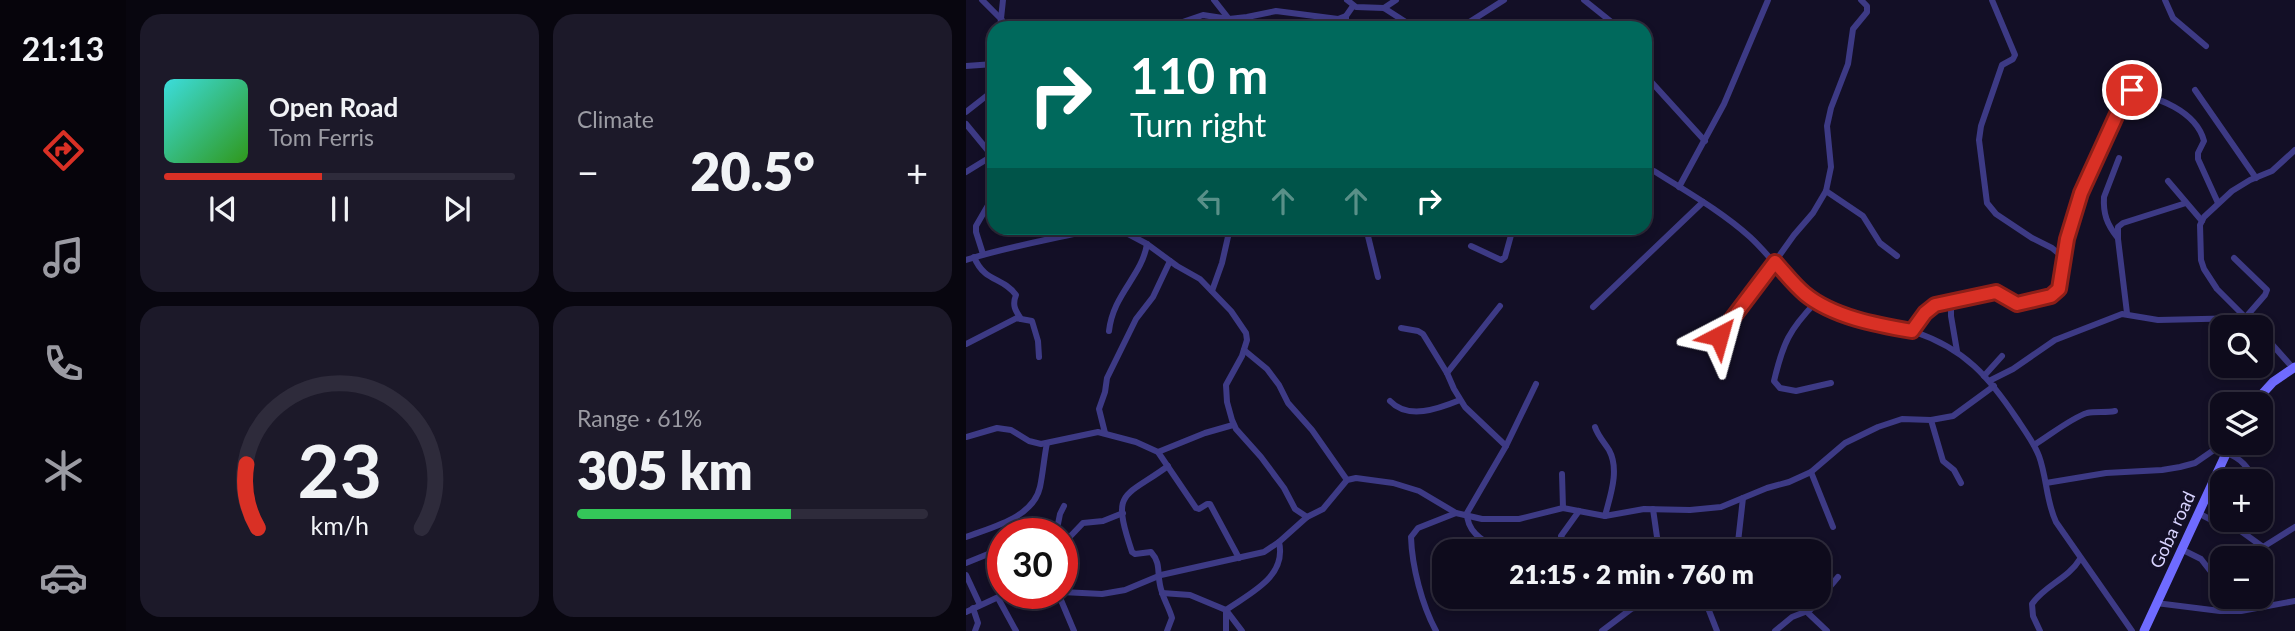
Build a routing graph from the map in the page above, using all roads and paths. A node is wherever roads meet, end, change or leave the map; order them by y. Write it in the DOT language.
graph roads {
  1 [pos="982,0"];
  2 [pos="1003,0"];
  3 [pos="1214,0"];
  4 [pos="1347,0"];
  5 [pos="1396,0"];
  6 [pos="1504,0"];
  7 [pos="1584,0"];
  8 [pos="1768,0"];
  9 [pos="1861,0"];
  10 [pos="1992,0"];
  11 [pos="2165,0"];
  12 [pos="1353,6"];
  13 [pos="1384,8"];
  14 [pos="1346,16"];
  15 [pos="1229,19"];
  16 [pos="1002,20"];
  17 [pos="1185,21"];
  18 [pos="1346,21"];
  19 [pos="1404,21"];
  20 [pos="1471,21"];
  21 [pos="1610,21"];
  22 [pos="2206,46"];
  23 [pos="987,64"];
  24 [pos="966,66"];
  25 [pos="1652,83"];
  26 [pos="2195,90"];
  27 [pos="987,96"];
  28 [pos="966,112"];
  29 [pos="966,124"];
  30 [pos="1704,141"];
  31 [pos="987,150"];
  32 [pos="2295,150"];
  33 [pos="2119,158"];
  34 [pos="987,160"];
  35 [pos="1652,170"];
  36 [pos="966,172"];
  37 [pos="2256,178"];
  38 [pos="2168,181"];
  39 [pos="1679,187"];
  40 [pos="1826,191"];
  41 [pos="1703,202"];
  42 [pos="2186,203"];
  43 [pos="2218,203"];
  44 [pos="987,207"];
  45 [pos="2202,221"];
  46 [pos="1074,235"];
  47 [pos="1130,235"];
  48 [pos="1228,235"];
  49 [pos="1368,235"];
  50 [pos="1511,235"];
  51 [pos="1055,236"];
  52 [pos="2118,239"];
  53 [pos="1147,244"];
  54 [pos="1471,246"];
  55 [pos="983,254"];
  56 [pos="1897,256"];
  57 [pos="974,257"];
  58 [pos="2064,258"];
  59 [pos="2234,258"];
  60 [pos="966,260"];
  61 [pos="1170,261"];
  62 [pos="1775,262"];
  63 [pos="1378,277"];
  64 [pos="1212,291"];
  65 [pos="1951,301"];
  66 [pos="1815,302"];
  67 [pos="1500,306"];
  68 [pos="1593,307"];
  69 [pos="2127,313"];
  70 [pos="2242,315"];
  71 [pos="2248,315"];
  72 [pos="1021,319"];
  73 [pos="2210,319"];
  74 [pos="1401,328"];
  75 [pos="1109,331"];
  76 [pos="1912,331"];
  77 [pos="1719,336"];
  78 [pos="966,344"];
  79 [pos="2273,345"];
  80 [pos="1244,350"];
  81 [pos="1957,351"];
  82 [pos="2002,356"];
  83 [pos="1039,357"];
  84 [pos="2294,367"];
  85 [pos="1447,373"];
  86 [pos="1989,381"];
  87 [pos="1831,383"];
  88 [pos="1536,384"];
  89 [pos="2264,392"];
  90 [pos="1460,400"];
  91 [pos="1390,401"];
  92 [pos="2115,411"];
  93 [pos="1931,420"];
  94 [pos="1233,425"];
  95 [pos="1595,427"];
  96 [pos="1105,432"];
  97 [pos="966,437"];
  98 [pos="1046,443"];
  99 [pos="2034,445"];
  100 [pos="1506,446"];
  101 [pos="1158,452"];
  102 [pos="2211,455"];
  103 [pos="2222,455"];
  104 [pos="2233,455"];
  105 [pos="1168,466"];
  106 [pos="2247,469"];
  107 [pos="1811,472"];
  108 [pos="1562,474"];
  109 [pos="1347,481"];
  110 [pos="1961,483"];
  111 [pos="2046,483"];
  112 [pos="1744,498"];
  113 [pos="1064,506"];
  114 [pos="1563,508"];
  115 [pos="1653,509"];
  116 [pos="1579,511"];
  117 [pos="1123,513"];
  118 [pos="1455,513"];
  119 [pos="2198,513"];
  120 [pos="1605,516"];
  121 [pos="1307,517"];
  122 [pos="1466,517"];
  123 [pos="1059,518"];
  124 [pos="1833,527"];
  125 [pos="2295,527"];
  126 [pos="1078,528"];
  127 [pos="966,537"];
  128 [pos="1483,539"];
  129 [pos="1562,539"];
  130 [pos="1657,539"];
  131 [pos="1739,539"];
  132 [pos="1279,542"];
  133 [pos="2181,549"];
  134 [pos="987,554"];
  135 [pos="1239,558"];
  136 [pos="2080,559"];
  137 [pos="966,563"];
  138 [pos="2210,571"];
  139 [pos="966,575"];
  140 [pos="1161,575"];
  141 [pos="1838,577"];
  142 [pos="1078,593"];
  143 [pos="1162,593"];
  144 [pos="2295,601"];
  145 [pos="2156,603"];
  146 [pos="973,608"];
  147 [pos="1004,609"];
  148 [pos="1066,609"];
  149 [pos="1633,609"];
  150 [pos="1708,609"];
  151 [pos="1226,610"];
  152 [pos="2230,611"];
  153 [pos="1807,612"];
  154 [pos="975,631"];
  155 [pos="1015,631"];
  156 [pos="1074,631"];
  157 [pos="1167,631"];
  158 [pos="1226,631"];
  159 [pos="1242,631"];
  160 [pos="1436,631"];
  161 [pos="1602,631"];
  162 [pos="1717,631"];
  163 [pos="1775,631"];
  164 [pos="1827,631"];
  165 [pos="2040,631"];
  166 [pos="2132,631"];
  167 [pos="2144,631"];
  1 -- 16 [label="street"];
  2 -- 16 [label="street"];
  3 -- 15 [label="street"];
  4 -- 12 [label="street"];
  5 -- 13 [label="street"];
  6 -- 20 [label="street"];
  7 -- 21 [label="street"];
  8 -- 30 [label="street"];
  9 -- 40 [label="street"];
  10 -- 58 [label="street"];
  11 -- 22 [label="street"];
  12 -- 13 [label="street"];
  12 -- 14 [label="street"];
  13 -- 19 [label="street"];
  14 -- 15 [label="street"];
  14 -- 18 [label="street"];
  15 -- 17 [label="street"];
  23 -- 24 [label="street"];
  25 -- 30 [label="street"];
  26 -- 37 [label="street"];
  27 -- 28 [label="street"];
  29 -- 31 [label="street"];
  30 -- 39 [label="street"];
  32 -- 37 [label="street"];
  33 -- 52 [label="street"];
  34 -- 36 [label="street"];
  35 -- 39 [label="street"];
  37 -- 43 [label="street"];
  38 -- 42 [label="street"];
  39 -- 41 [label="street"];
  40 -- 56 [label="street"];
  40 -- 62 [label="street"];
  41 -- 62 [label="street"];
  41 -- 68 [label="street"];
  42 -- 45 [label="street"];
  42 -- 52 [label="street"];
  43 -- 45 [label="street"];
  43 -- 58 [label="street"];
  44 -- 55 [label="street"];
  45 -- 70 [label="street"];
  46 -- 51 [label="street"];
  47 -- 53 [label="street"];
  48 -- 64 [label="street"];
  49 -- 63 [label="street"];
  50 -- 54 [label="street"];
  51 -- 55 [label="street"];
  52 -- 69 [label="street"];
  53 -- 61 [label="street"];
  53 -- 75 [label="street"];
  55 -- 57 [label="street"];
  57 -- 60 [label="street"];
  57 -- 72 [label="street"];
  58 -- 65 [label="street"];
  59 -- 71 [label="street"];
  61 -- 64 [label="street"];
  61 -- 96 [label="street"];
  62 -- 66 [label="street"];
  62 -- 77 [label="street"];
  64 -- 80 [label="street"];
  65 -- 76 [label="street"];
  65 -- 81 [label="street"];
  66 -- 76 [label="street"];
  66 -- 87 [label="street"];
  67 -- 85 [label="street"];
  69 -- 73 [label="street"];
  69 -- 86 [label="street"];
  72 -- 78 [label="street"];
  72 -- 83 [label="street"];
  74 -- 85 [label="street"];
  76 -- 81 [label="street"];
  79 -- 84 [label="street"];
  80 -- 94 [label="street"];
  80 -- 109 [label="street"];
  81 -- 86 [label="street"];
  82 -- 86 [label="street"];
  84 -- 89 [label="street"];
  85 -- 90 [label="street"];
  86 -- 93 [label="street"];
  86 -- 99 [label="street"];
  88 -- 100 [label="street"];
  90 -- 91 [label="street"];
  90 -- 100 [label="street"];
  92 -- 99 [label="street"];
  93 -- 107 [label="street"];
  93 -- 110 [label="street"];
  94 -- 101 [label="street"];
  94 -- 121 [label="street"];
  95 -- 120 [label="street"];
  96 -- 98 [label="street"];
  96 -- 101 [label="street"];
  97 -- 98 [label="street"];
  98 -- 127 [label="street"];
  99 -- 111 [label="street"];
  100 -- 122 [label="street"];
  101 -- 105 [label="street"];
  102 -- 111 [label="street"];
  103 -- 119 [label="street, Goba road"];
  104 -- 106 [label="street"];
  105 -- 117 [label="street"];
  105 -- 135 [label="street"];
  107 -- 112 [label="street"];
  107 -- 124 [label="street"];
  108 -- 114 [label="street"];
  109 -- 118 [label="street"];
  109 -- 121 [label="street"];
  111 -- 136 [label="street"];
  112 -- 115 [label="street"];
  112 -- 131 [label="street"];
  113 -- 123 [label="street"];
  114 -- 116 [label="street"];
  114 -- 122 [label="street"];
  115 -- 120 [label="street"];
  115 -- 130 [label="street"];
  116 -- 120 [label="street"];
  116 -- 129 [label="street"];
  117 -- 126 [label="street"];
  117 -- 140 [label="street"];
  118 -- 122 [label="street"];
  118 -- 160 [label="street"];
  119 -- 125 [label="street"];
  119 -- 133 [label="street, Goba road"];
  121 -- 132 [label="street"];
  122 -- 128 [label="street"];
  132 -- 135 [label="street"];
  132 -- 151 [label="street"];
  133 -- 138 [label="street"];
  133 -- 145 [label="street, Goba road"];
  134 -- 137 [label="street"];
  135 -- 140 [label="street"];
  136 -- 165 [label="street"];
  136 -- 166 [label="street"];
  139 -- 146 [label="street"];
  140 -- 142 [label="street"];
  140 -- 143 [label="street"];
  141 -- 153 [label="street"];
  143 -- 151 [label="street"];
  143 -- 157 [label="street"];
  144 -- 152 [label="street"];
  145 -- 152 [label="street"];
  145 -- 167 [label="street, Goba road"];
  146 -- 154 [label="street"];
  147 -- 155 [label="street"];
  148 -- 156 [label="street"];
  149 -- 161 [label="street"];
  150 -- 162 [label="street"];
  151 -- 158 [label="street"];
  151 -- 159 [label="street"];
  153 -- 163 [label="street"];
  153 -- 164 [label="street"];
}
